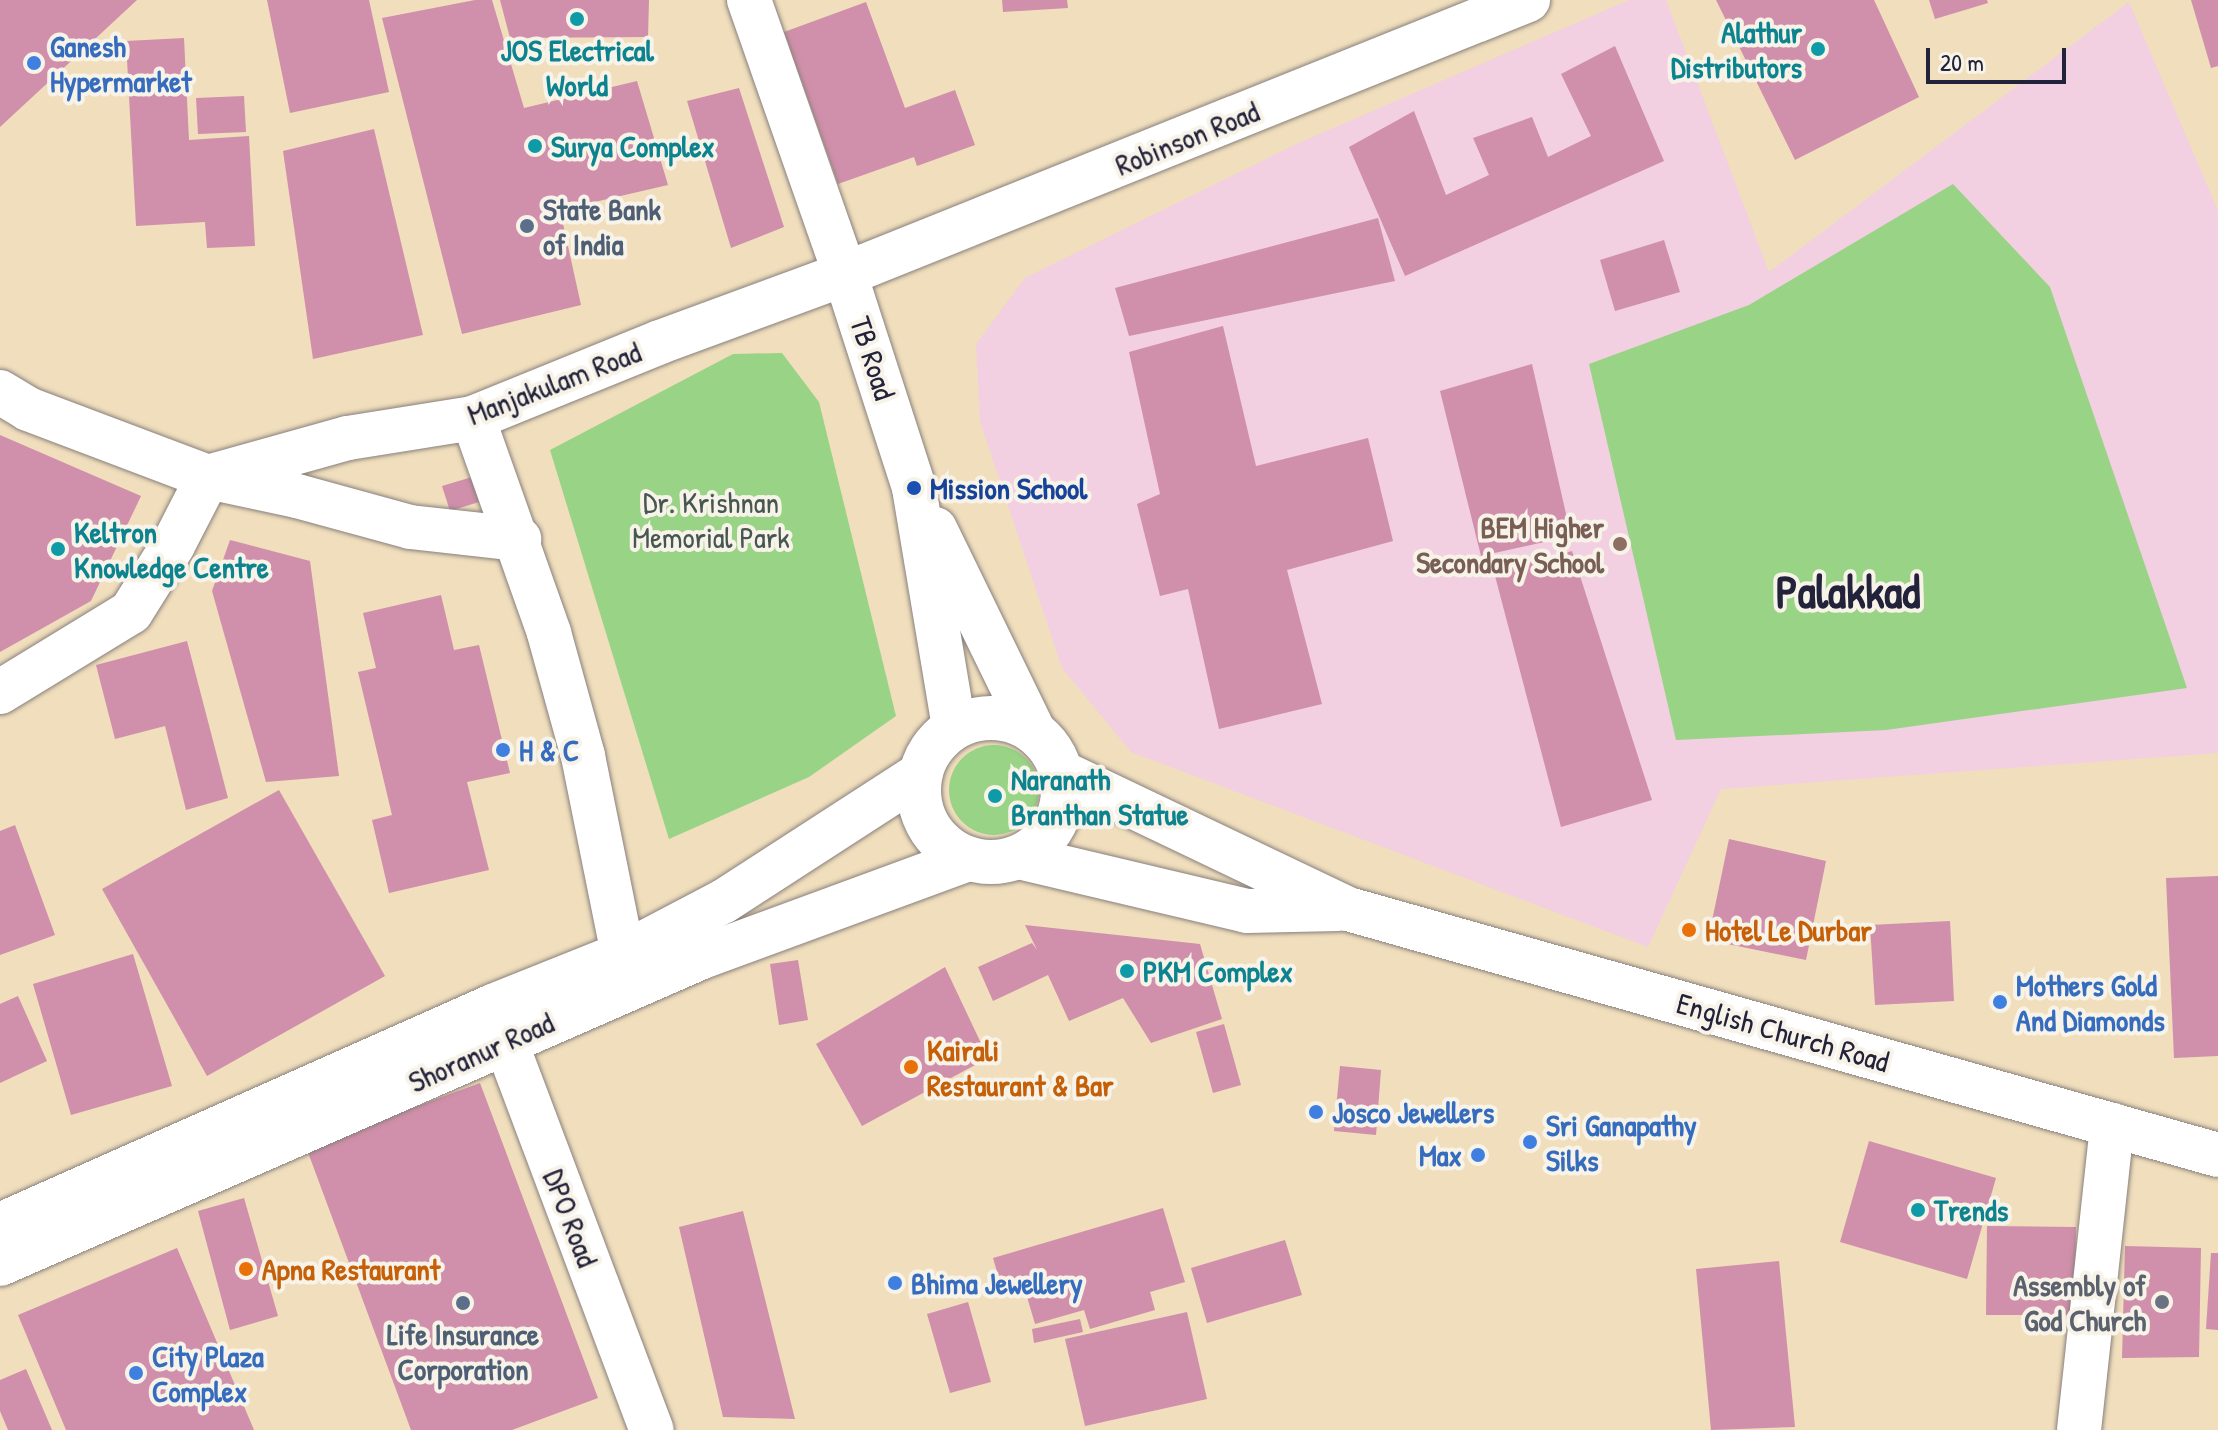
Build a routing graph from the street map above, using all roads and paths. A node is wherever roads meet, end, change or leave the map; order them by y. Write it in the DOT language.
graph roads {
  1 [pos="749,0"];
  2 [pos="1528,0"];
  3 [pos="845,274"];
  4 [pos="0,392"];
  5 [pos="473,418"];
  6 [pos="208,477"];
  7 [pos="914,488"];
  8 [pos="519,539"];
  9 [pos="0,692"];
  10 [pos="954,728"];
  11 [pos="1033,730"];
  12 [pos="1063,773"];
  13 [pos="920,774"];
  14 [pos="1019,857"];
  15 [pos="969,859"];
  16 [pos="1348,909"];
  17 [pos="623,954"];
  18 [pos="499,1024"];
  19 [pos="2112,1125"];
  20 [pos="2218,1155"];
  21 [pos="0,1225"];
  22 [pos="0,1264"];
  23 [pos="652,1430"];
  24 [pos="2079,1430"];
  1 -- 3 [label="main road, TB Road"];
  2 -- 3 [label="main road, Robinson Road"];
  3 -- 5 [label="main road, Manjakulam Road"];
  3 -- 7 [label="main road, TB Road"];
  4 -- 6 [label="main road"];
  5 -- 6 [label="main road, Manjakulam Road"];
  5 -- 8 [label="main road"];
  6 -- 8 [label="main road"];
  6 -- 9 [label="main road"];
  7 -- 10 [label="main road, TB Road"];
  7 -- 11 [label="main road"];
  8 -- 17 [label="main road"];
  10 -- 11 [label="main road, Shoranur Road"];
  10 -- 13 [label="main road, Shoranur Road"];
  11 -- 12 [label="main road"];
  12 -- 14 [label="main road"];
  12 -- 16 [label="main road, English Church Road"];
  13 -- 15 [label="main road"];
  13 -- 17 [label="main road, Shoranur Road"];
  14 -- 15 [label="main road, Shoranur Road"];
  14 -- 16 [label="main road, English Church Road"];
  15 -- 18 [label="main road, Shoranur Road"];
  16 -- 19 [label="main road, English Church Road"];
  17 -- 18 [label="main road, Shoranur Road"];
  18 -- 21 [label="main road, Shoranur Road"];
  18 -- 22 [label="main road, Shoranur Road"];
  18 -- 23 [label="main road, DPO Road"];
  19 -- 20 [label="main road, English Church Road"];
  19 -- 24 [label="main road"];
}
